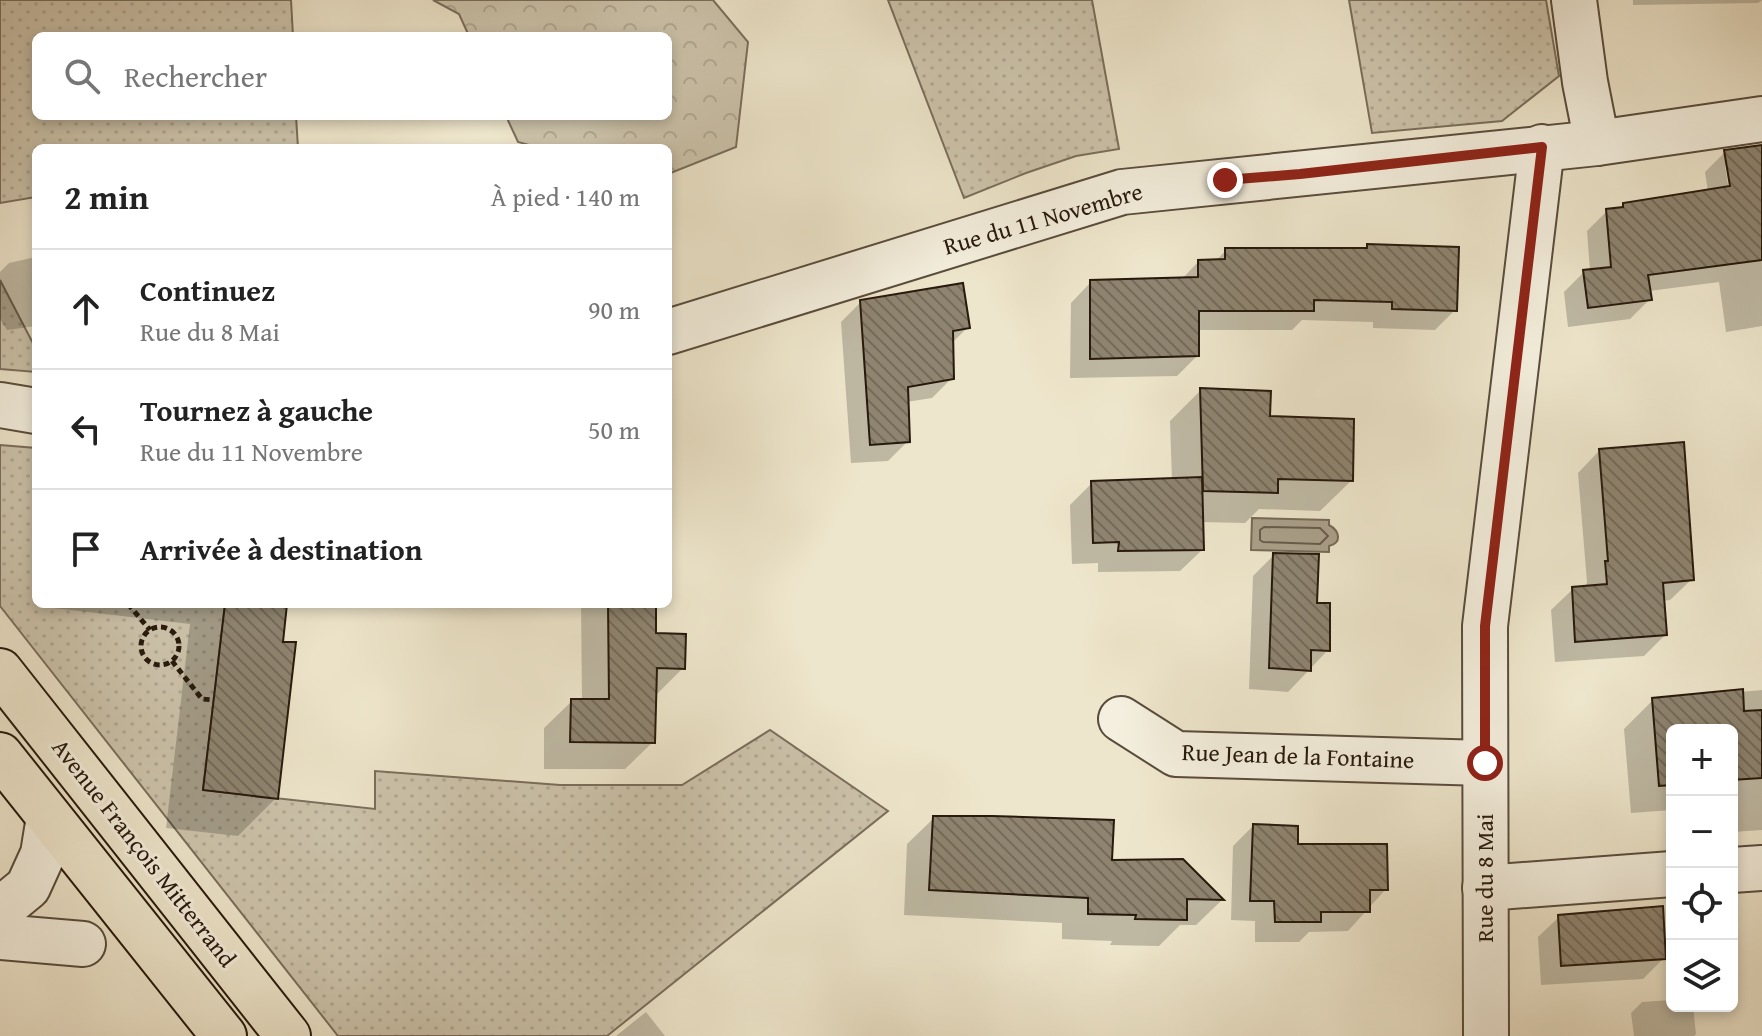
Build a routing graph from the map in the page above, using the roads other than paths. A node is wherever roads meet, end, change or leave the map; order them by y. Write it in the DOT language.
graph roads {
  1 [pos="1574,0"];
  2 [pos="1762,119"];
  3 [pos="1597,143"];
  4 [pos="1542,147"];
  5 [pos="672,331"];
  6 [pos="0,671"];
  7 [pos="1121,719"];
  8 [pos="0,755"];
  9 [pos="1485,763"];
  10 [pos="49,817"];
  11 [pos="1762,868"];
  12 [pos="1738,870"];
  13 [pos="1666,874"];
  14 [pos="1485,888"];
  15 [pos="0,910"];
  16 [pos="0,937"];
  17 [pos="83,944"];
  18 [pos="224,1036"];
  19 [pos="288,1036"];
  20 [pos="1486,1036"];
  1 -- 3 [label="street"];
  2 -- 3 [label="street, Rue du 11 Novembre"];
  3 -- 4 [label="street, Rue du 11 Novembre"];
  4 -- 5 [label="street, Rue du 11 Novembre"];
  4 -- 9 [label="street, Rue du 8 Mai"];
  6 -- 19 [label="main road, Avenue François Mitterrand"];
  7 -- 9 [label="street, Rue Jean de la Fontaine"];
  8 -- 10 [label="main road, Avenue François Mitterrand"];
  9 -- 14 [label="street, Rue du 8 Mai"];
  10 -- 15 [label="street"];
  10 -- 18 [label="main road, Avenue François Mitterrand"];
  11 -- 12 [label="street"];
  13 -- 14 [label="street"];
  14 -- 20 [label="street, Rue du 8 Mai"];
  16 -- 17 [label="street"];
}
